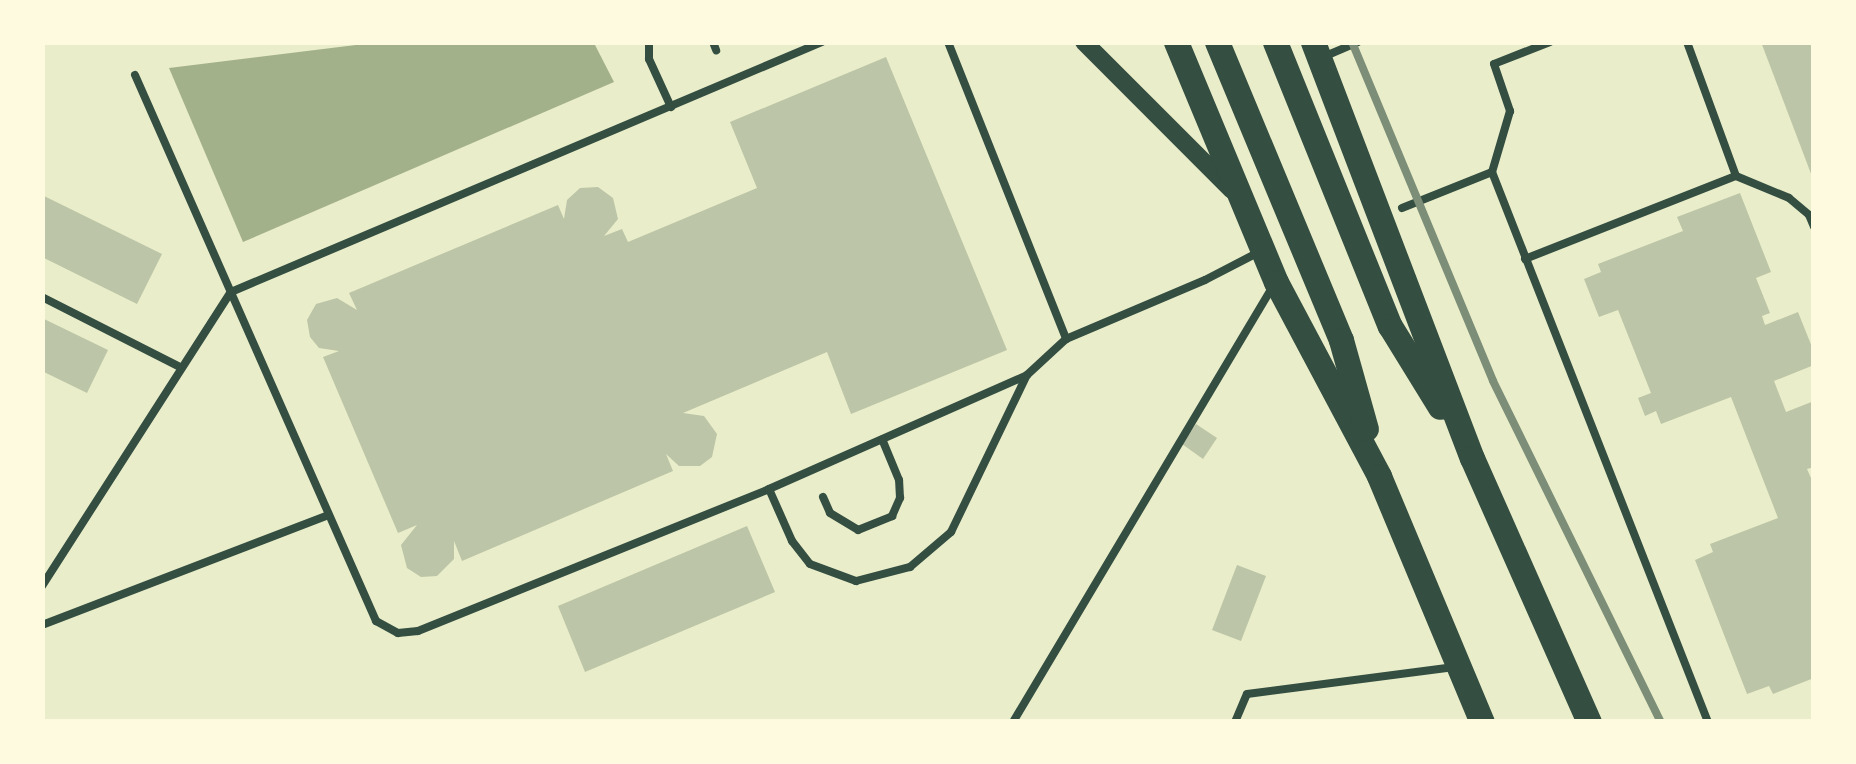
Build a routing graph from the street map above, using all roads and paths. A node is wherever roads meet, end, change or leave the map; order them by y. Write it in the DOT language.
graph roads {
  1 [pos="649,42"];
  2 [pos="822,42"];
  3 [pos="948,42"];
  4 [pos="1084,42"];
  5 [pos="1176,42"];
  6 [pos="1275,42"];
  7 [pos="1358,42"];
  8 [pos="1550,42"];
  9 [pos="1687,42"];
  10 [pos="1316,50"];
  11 [pos="1221,52"];
  12 [pos="135,75"];
  13 [pos="670,106"];
  14 [pos="1492,172"];
  15 [pos="1736,176"];
  16 [pos="1241,199"];
  17 [pos="1402,208"];
  18 [pos="1814,227"];
  19 [pos="1262,251"];
  20 [pos="1525,258"];
  21 [pos="1276,282"];
  22 [pos="230,292"];
  23 [pos="42,298"];
  24 [pos="1066,338"];
  25 [pos="180,367"];
  26 [pos="1027,374"];
  27 [pos="882,439"];
  28 [pos="1472,458"];
  29 [pos="1379,476"];
  30 [pos="769,489"];
  31 [pos="823,497"];
  32 [pos="329,515"];
  33 [pos="42,586"];
  34 [pos="42,626"];
  35 [pos="1460,667"];
  36 [pos="1013,722"];
  37 [pos="1235,722"];
  38 [pos="1482,722"];
  39 [pos="1589,722"];
  40 [pos="1708,722"];
  1 -- 13 [label="lane"];
  2 -- 13 [label="lane"];
  3 -- 24 [label="lane"];
  4 -- 16 [label="street"];
  5 -- 16 [label="main road"];
  6 -- 28 [label="main road"];
  7 -- 10 [label="lane"];
  8 -- 14 [label="lane"];
  9 -- 15 [label="lane"];
  10 -- 28 [label="main road"];
  11 -- 29 [label="main road"];
  12 -- 22 [label="lane"];
  13 -- 22 [label="lane"];
  14 -- 17 [label="lane"];
  14 -- 20 [label="lane"];
  15 -- 18 [label="lane"];
  15 -- 20 [label="lane"];
  16 -- 19 [label="main road"];
  19 -- 21 [label="main road"];
  19 -- 24 [label="lane"];
  20 -- 40 [label="lane"];
  21 -- 29 [label="main road"];
  21 -- 36 [label="lane"];
  22 -- 25 [label="lane"];
  22 -- 32 [label="lane"];
  23 -- 25 [label="lane"];
  24 -- 26 [label="lane"];
  25 -- 33 [label="lane"];
  26 -- 27 [label="lane"];
  26 -- 30 [label="lane"];
  27 -- 30 [label="lane"];
  27 -- 31 [label="lane"];
  28 -- 39 [label="main road"];
  29 -- 35 [label="main road"];
  30 -- 32 [label="lane"];
  32 -- 34 [label="lane"];
  35 -- 37 [label="lane"];
  35 -- 38 [label="main road"];
}
